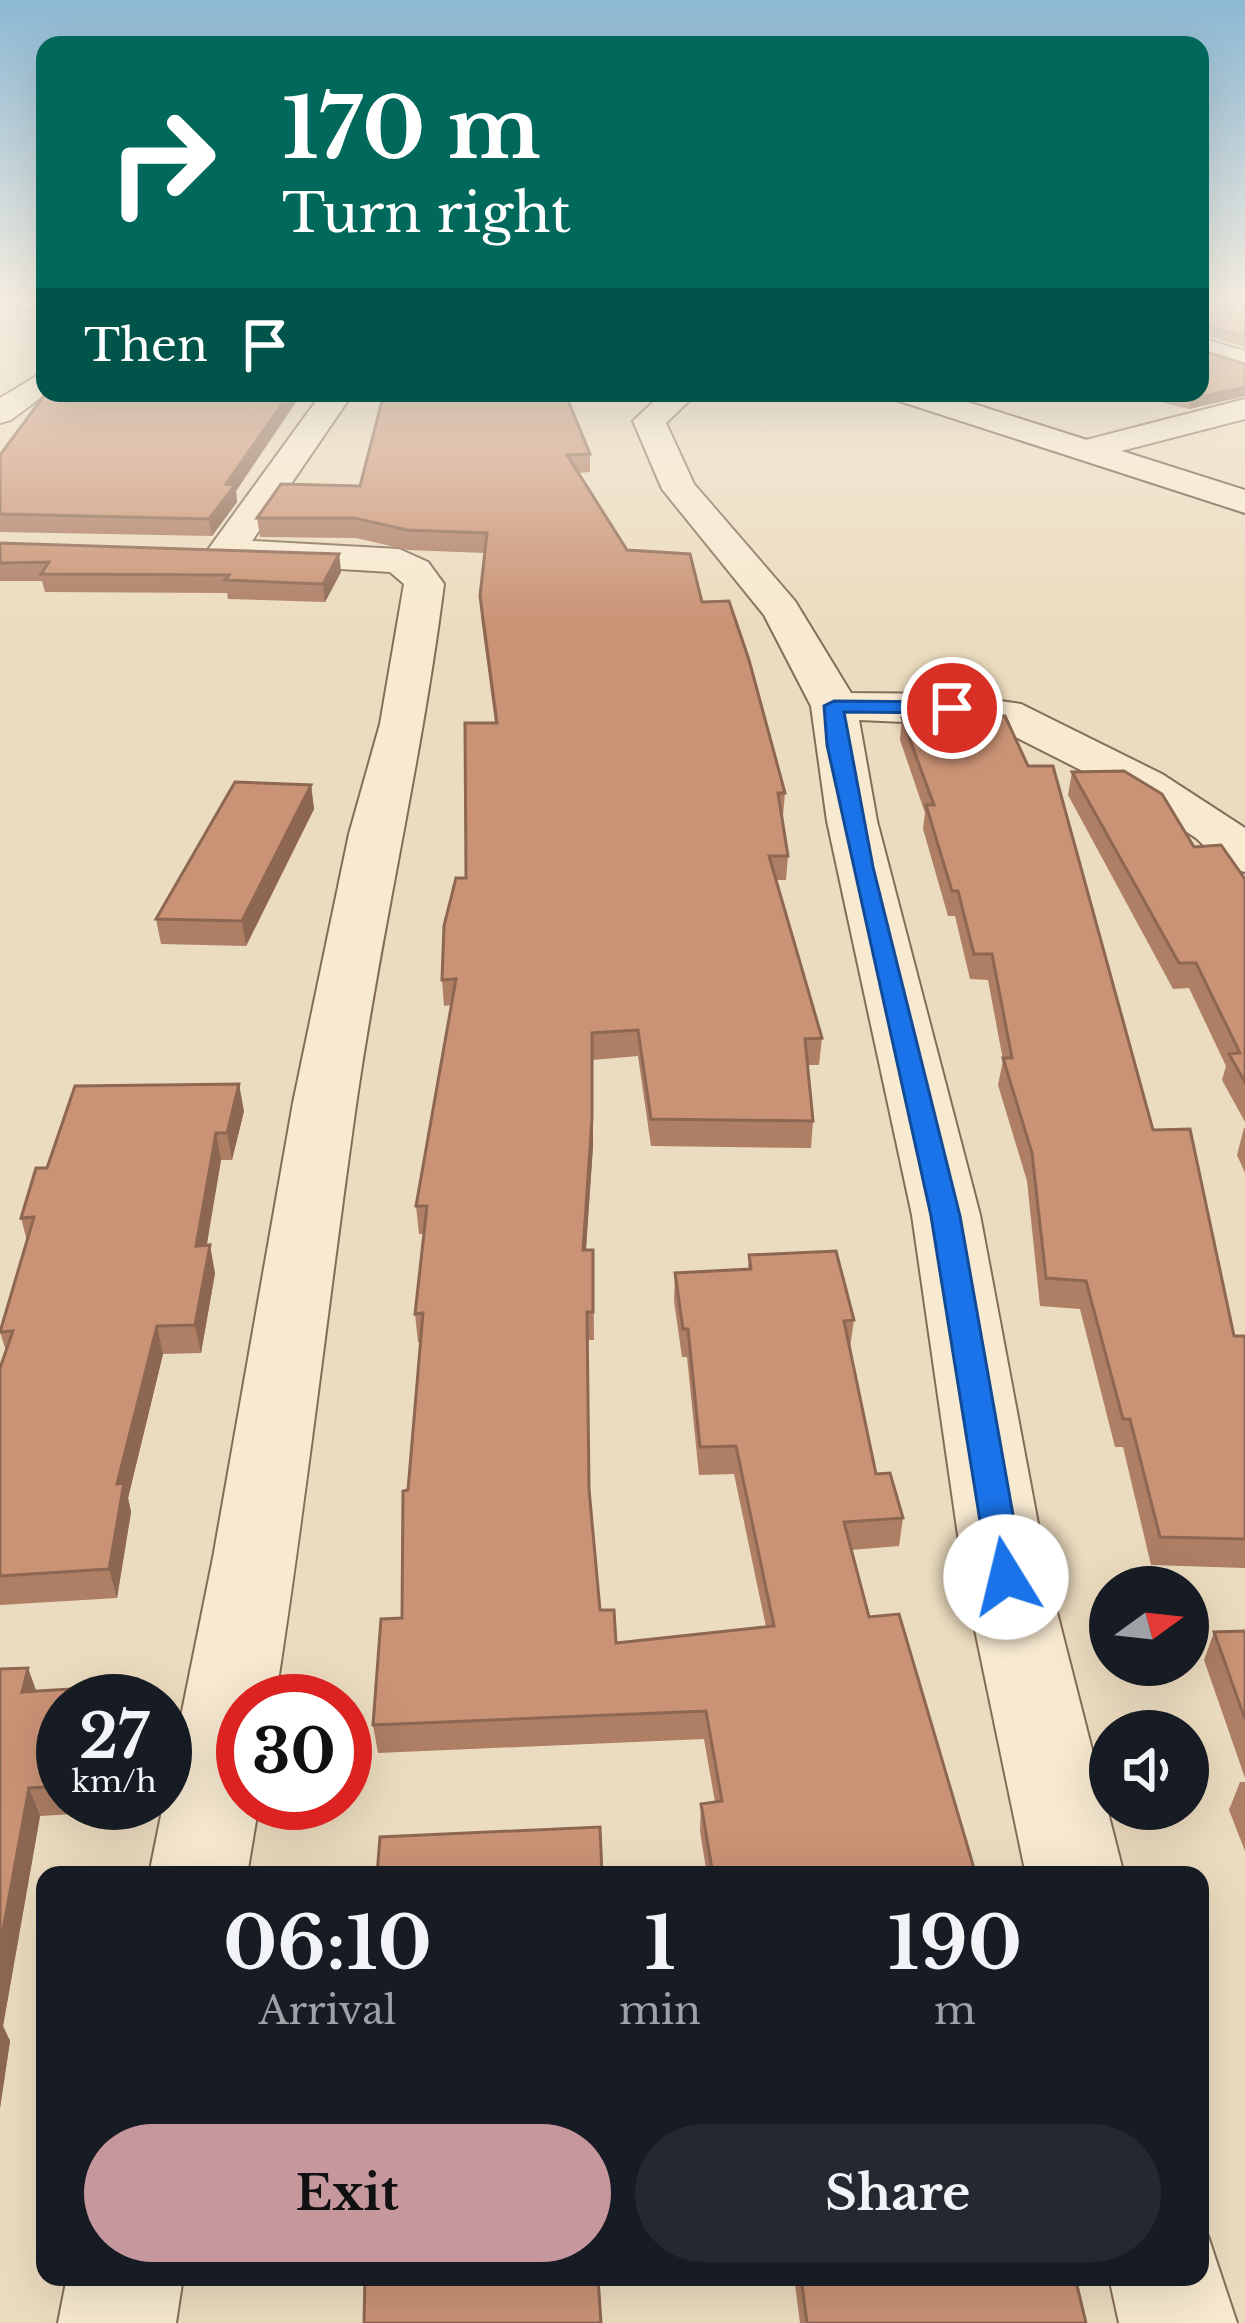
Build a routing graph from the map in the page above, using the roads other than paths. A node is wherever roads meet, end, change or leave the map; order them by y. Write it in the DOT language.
graph roads {
  1 [pos="327,405"];
  2 [pos="668,405"];
  3 [pos="948,405"];
  4 [pos="1245,409"];
  5 [pos="1090,448"];
  6 [pos="1245,502"];
  7 [pos="834,706"];
  8 [pos="1245,856"];
  9 [pos="200,1866"];
  10 [pos="1073,1866"];
  11 [pos="123,2286"];
  12 [pos="1169,2286"];
  13 [pos="117,2323"];
  14 [pos="1178,2323"];
  1 -- 9 [label="street"];
  2 -- 7 [label="street"];
  3 -- 5 [label="street"];
  4 -- 5 [label="street"];
  5 -- 6 [label="street"];
  7 -- 8 [label="street"];
  7 -- 10 [label="street"];
  11 -- 13 [label="street"];
  12 -- 14 [label="street"];
}
